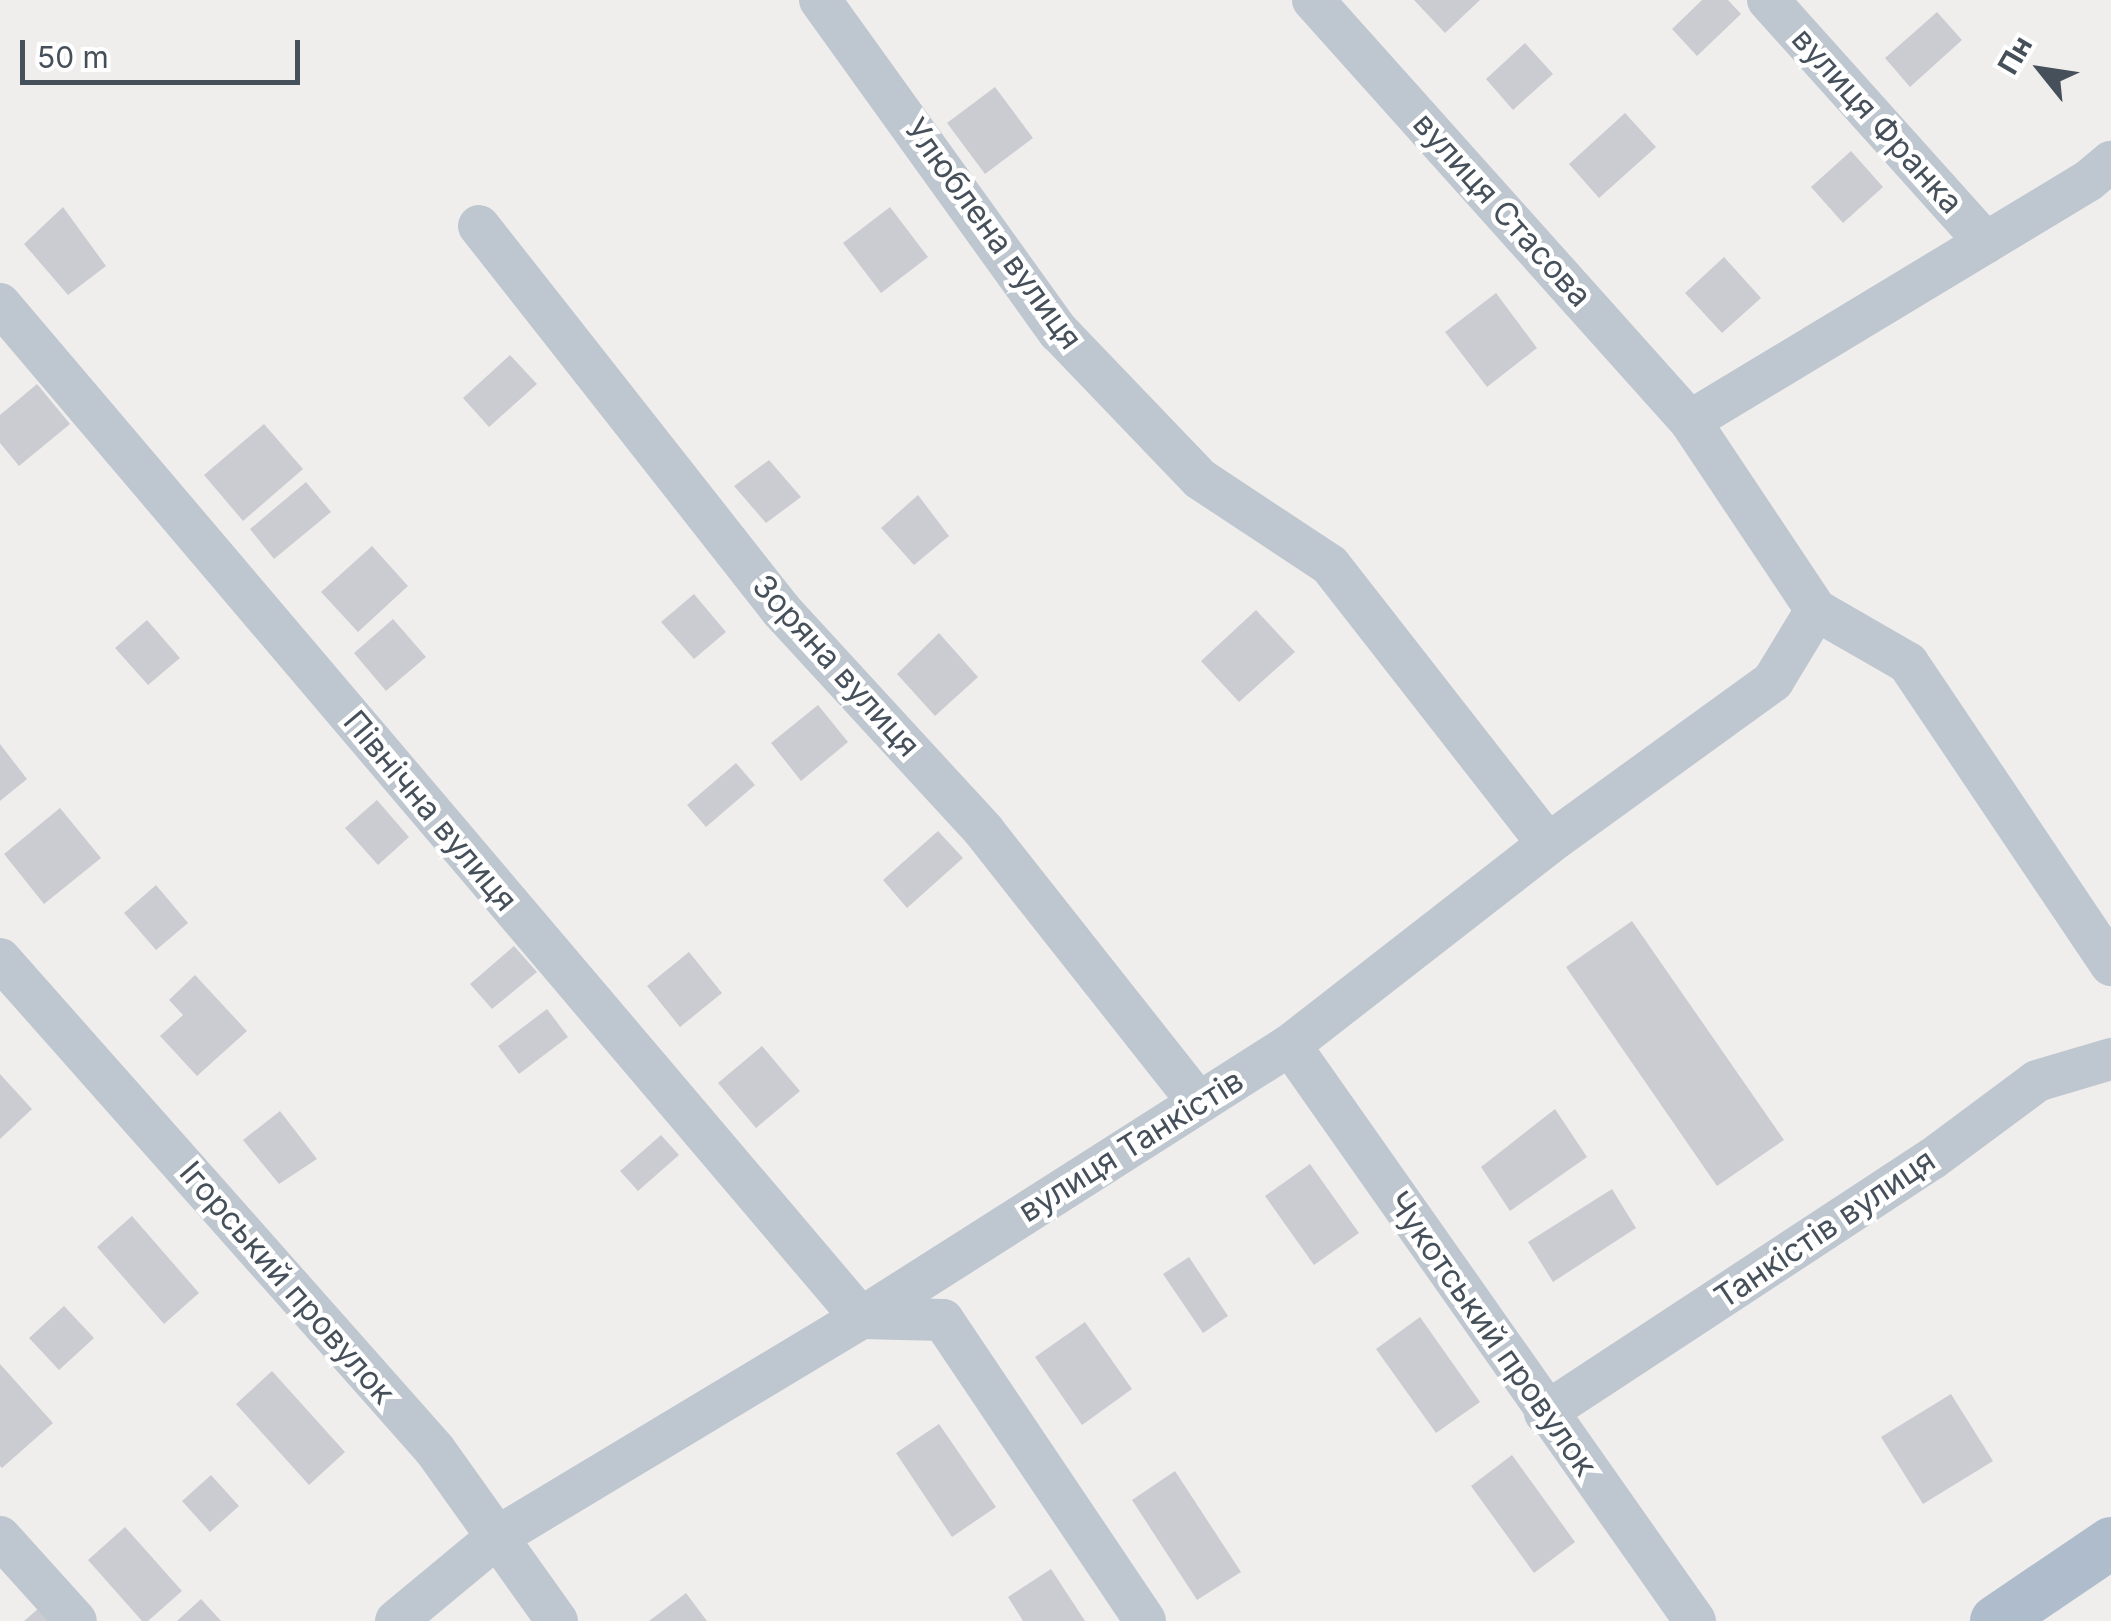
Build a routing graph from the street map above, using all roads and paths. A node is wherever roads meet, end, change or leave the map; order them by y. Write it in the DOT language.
graph roads {
  1 [pos="820,0"];
  2 [pos="1314,0"];
  3 [pos="1768,0"];
  4 [pos="2111,162"];
  5 [pos="479,226"];
  6 [pos="1986,243"];
  7 [pos="0,304"];
  8 [pos="1690,421"];
  9 [pos="1816,610"];
  10 [pos="1548,844"];
  11 [pos="0,959"];
  12 [pos="2111,966"];
  13 [pos="1290,1046"];
  14 [pos="2111,1059"];
  15 [pos="1198,1102"];
  16 [pos="860,1318"];
  17 [pos="1546,1413"];
  18 [pos="0,1537"];
  19 [pos="497,1537"];
  20 [pos="2111,1543"];
  21 [pos="76,1621"];
  22 [pos="396,1621"];
  23 [pos="557,1621"];
  24 [pos="1145,1621"];
  25 [pos="1695,1621"];
  26 [pos="1996,1621"];
  1 -- 10 [label="street, Улюблена вулиця"];
  2 -- 8 [label="street, вулиця Стасова"];
  3 -- 6 [label="street, вулиця Франка"];
  4 -- 6 [label="street"];
  5 -- 15 [label="street, Зоряна вулиця"];
  6 -- 8 [label="street"];
  7 -- 16 [label="street, Північна вулиця"];
  8 -- 9 [label="street, вулиця Стасова"];
  9 -- 10 [label="street, вулиця Танкістів"];
  9 -- 12 [label="street"];
  10 -- 13 [label="street, вулиця Танкістів"];
  11 -- 19 [label="street, Ігорський провулок"];
  13 -- 15 [label="street, вулиця Танкістів"];
  13 -- 17 [label="street, Чукотський провулок"];
  14 -- 17 [label="street, Танкістів вулиця"];
  15 -- 16 [label="street, вулиця Танкістів"];
  16 -- 19 [label="street, вулиця Танкістів"];
  16 -- 24 [label="street"];
  17 -- 25 [label="street, Чукотський провулок"];
  18 -- 21 [label="street"];
  19 -- 22 [label="street, вулиця Танкістів"];
  19 -- 23 [label="street, Ігорський провулок"];
  20 -- 26 [label="main road"];
}
